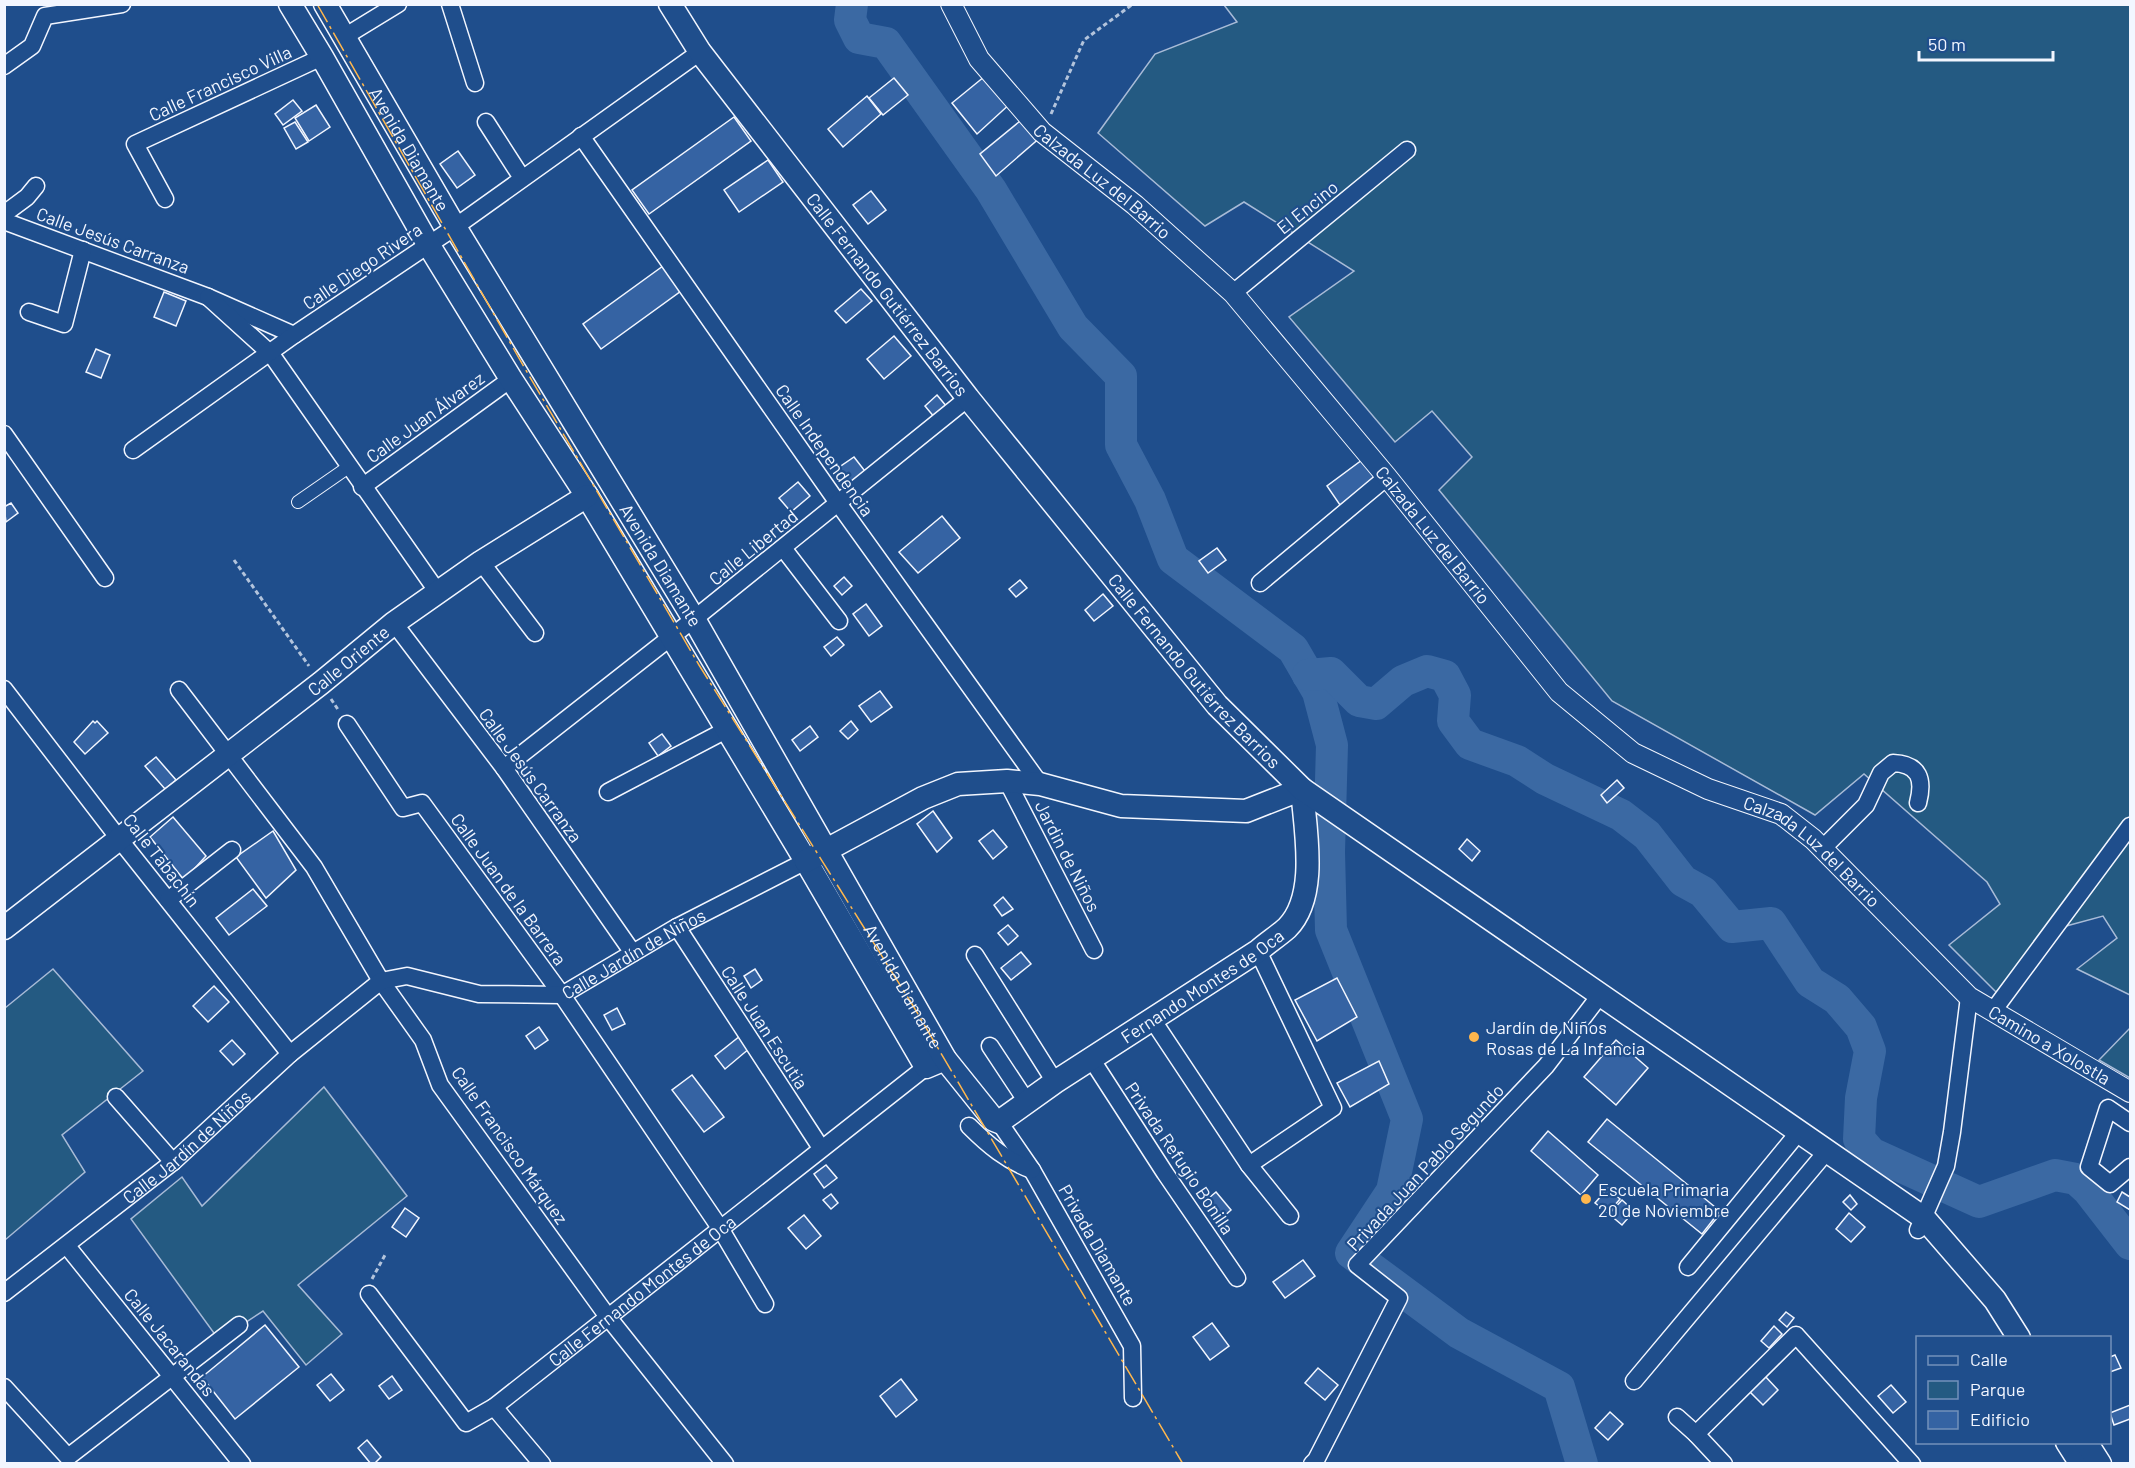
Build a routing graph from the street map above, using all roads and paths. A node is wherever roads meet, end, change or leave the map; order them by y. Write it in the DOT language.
graph roads {
  1 [pos="122,4"];
  2 [pos="290,4"];
  3 [pos="325,4"];
  4 [pos="398,4"];
  5 [pos="450,4"];
  6 [pos="670,4"];
  7 [pos="951,4"];
  8 [pos="1132,4"];
  9 [pos="40,10"];
  10 [pos="344,37"];
  11 [pos="700,52"];
  12 [pos="322,57"];
  13 [pos="4,66"];
  14 [pos="475,83"];
  15 [pos="486,122"];
  16 [pos="1042,132"];
  17 [pos="581,136"];
  18 [pos="1407,150"];
  19 [pos="522,178"];
  20 [pos="36,186"];
  21 [pos="165,199"];
  22 [pos="4,214"];
  23 [pos="4,221"];
  24 [pos="455,227"];
  25 [pos="428,244"];
  26 [pos="83,250"];
  27 [pos="1233,293"];
  28 [pos="208,297"];
  29 [pos="29,312"];
  30 [pos="294,335"];
  31 [pos="271,354"];
  32 [pos="511,379"];
  33 [pos="968,398"];
  34 [pos="4,434"];
  35 [pos="133,450"];
  36 [pos="350,466"];
  37 [pos="1387,477"];
  38 [pos="362,487"];
  39 [pos="587,496"];
  40 [pos="298,502"];
  41 [pos="838,503"];
  42 [pos="783,548"];
  43 [pos="234,560"];
  44 [pos="481,562"];
  45 [pos="105,578"];
  46 [pos="1260,583"];
  47 [pos="437,591"];
  48 [pos="694,619"];
  49 [pos="839,621"];
  50 [pos="394,623"];
  51 [pos="535,633"];
  52 [pos="671,636"];
  53 [pos="321,683"];
  54 [pos="4,689"];
  55 [pos="179,690"];
  56 [pos="347,724"];
  57 [pos="728,729"];
  58 [pos="228,755"];
  59 [pos="504,768"];
  60 [pos="1007,781"];
  61 [pos="1040,784"];
  62 [pos="1302,789"];
  63 [pos="608,792"];
  64 [pos="1918,803"];
  65 [pos="2130,826"];
  66 [pos="120,840"];
  67 [pos="826,849"];
  68 [pos="1822,849"];
  69 [pos="231,850"];
  70 [pos="806,861"];
  71 [pos="168,900"];
  72 [pos="6,922"];
  73 [pos="677,927"];
  74 [pos="1094,950"];
  75 [pos="1258,951"];
  76 [pos="633,953"];
  77 [pos="975,955"];
  78 [pos="381,981"];
  79 [pos="1601,993"];
  80 [pos="562,995"];
  81 [pos="1969,997"];
  82 [pos="1993,1011"];
  83 [pos="1152,1019"];
  84 [pos="990,1046"];
  85 [pos="290,1054"];
  86 [pos="1092,1060"];
  87 [pos="935,1063"];
  88 [pos="1055,1082"];
  89 [pos="2130,1092"];
  90 [pos="116,1097"];
  91 [pos="1027,1102"];
  92 [pos="999,1122"];
  93 [pos="2130,1123"];
  94 [pos="969,1126"];
  95 [pos="1798,1133"];
  96 [pos="821,1148"];
  97 [pos="1827,1151"];
  98 [pos="173,1162"];
  99 [pos="1249,1165"];
  100 [pos="2130,1167"];
  101 [pos="1032,1170"];
  102 [pos="1290,1216"];
  103 [pos="1921,1224"];
  104 [pos="720,1228"];
  105 [pos="67,1246"];
  106 [pos="386,1255"];
  107 [pos="1688,1267"];
  108 [pos="1237,1278"];
  109 [pos="4,1293"];
  110 [pos="369,1294"];
  111 [pos="765,1304"];
  112 [pos="608,1317"];
  113 [pos="239,1325"];
  114 [pos="2001,1336"];
  115 [pos="2018,1336"];
  116 [pos="173,1377"];
  117 [pos="1634,1381"];
  118 [pos="4,1387"];
  119 [pos="1133,1398"];
  120 [pos="494,1407"];
  121 [pos="1677,1417"];
  122 [pos="1696,1434"];
  123 [pos="2077,1452"];
  124 [pos="242,1464"];
  125 [pos="542,1464"];
  126 [pos="725,1464"];
  127 [pos="1312,1464"];
  128 [pos="1724,1464"];
  129 [pos="1912,1464"];
  130 [pos="2100,1464"];
  1 -- 9 [label="street"];
  2 -- 12 [label="main road, Avenida Diamante"];
  3 -- 10 [label="main road, Avenida Diamante"];
  4 -- 10 [label="street"];
  5 -- 14 [label="street"];
  6 -- 11 [label="main road, Calle Fernando Gutiérrez Barrios"];
  7 -- 16 [label="street, Calzada Luz del Barrio"];
  8 -- 16 [label="path"];
  9 -- 13 [label="street"];
  10 -- 24 [label="main road, Avenida Diamante"];
  11 -- 17 [label="street, Calle Diego Rivera"];
  11 -- 33 [label="main road, Calle Fernando Gutiérrez Barrios"];
  12 -- 21 [label="street, Calle Francisco Villa"];
  12 -- 25 [label="main road, Avenida Diamante"];
  15 -- 19 [label="street"];
  16 -- 27 [label="street, Calzada Luz del Barrio"];
  17 -- 19 [label="street, Calle Diego Rivera"];
  17 -- 41 [label="street, Calle Independencia"];
  18 -- 27 [label="street, El Encino"];
  19 -- 24 [label="street, Calle Diego Rivera"];
  20 -- 22 [label="street"];
  23 -- 26 [label="street, Calle Jesús Carranza"];
  24 -- 25 [label="street, Calle Diego Rivera"];
  24 -- 48 [label="main road, Avenida Diamante"];
  25 -- 30 [label="street, Calle Diego Rivera"];
  25 -- 32 [label="main road, Avenida Diamante"];
  26 -- 28 [label="street, Calle Jesús Carranza"];
  26 -- 29 [label="street"];
  27 -- 37 [label="street, Calzada Luz del Barrio"];
  28 -- 30 [label="street, Calle Jesús Carranza"];
  28 -- 31 [label="street"];
  30 -- 31 [label="street, Calle Diego Rivera"];
  31 -- 35 [label="street, Calle Diego Rivera"];
  31 -- 36 [label="street"];
  32 -- 38 [label="street, Calle Juan Álvarez"];
  32 -- 39 [label="main road, Avenida Diamante"];
  33 -- 41 [label="street, Calle Libertad"];
  33 -- 62 [label="main road, Calle Fernando Gutiérrez Barrios"];
  34 -- 45 [label="street"];
  36 -- 38 [label="street"];
  36 -- 40 [label="street"];
  37 -- 46 [label="street"];
  37 -- 68 [label="street, Calzada Luz del Barrio"];
  38 -- 47 [label="street"];
  39 -- 44 [label="main road, Calle Oriente"];
  39 -- 52 [label="main road, Avenida Diamante"];
  41 -- 42 [label="street, Calle Libertad"];
  41 -- 61 [label="street, Calle Independencia"];
  42 -- 48 [label="street, Calle Libertad"];
  42 -- 49 [label="street"];
  43 -- 53 [label="path"];
  44 -- 47 [label="main road, Calle Oriente"];
  44 -- 51 [label="street"];
  47 -- 50 [label="main road, Calle Oriente"];
  48 -- 52 [label="street, Calle Libertad"];
  48 -- 67 [label="main road, Avenida Diamante"];
  50 -- 53 [label="main road, Calle Oriente"];
  50 -- 59 [label="street, Calle Jesús Carranza"];
  52 -- 57 [label="main road, Avenida Diamante"];
  52 -- 59 [label="street, Calle Libertad"];
  53 -- 56 [label="path"];
  53 -- 58 [label="main road, Calle Oriente"];
  54 -- 66 [label="street, Calle Tabachín"];
  55 -- 58 [label="street, Calle Francisco Márquez"];
  56 -- 80 [label="street, Calle Juan de la Barrera"];
  57 -- 63 [label="street"];
  57 -- 70 [label="main road, Avenida Diamante"];
  58 -- 66 [label="main road, Calle Oriente"];
  58 -- 78 [label="street, Calle Francisco Márquez"];
  59 -- 76 [label="street, Calle Jesús Carranza"];
  60 -- 61 [label="main road, Calle Jardín de Niños"];
  60 -- 67 [label="main road, Calle Jardín de Niños"];
  60 -- 74 [label="street, Jardin de Niños"];
  61 -- 62 [label="main road, Calle Jardín de Niños"];
  62 -- 75 [label="main road, Fernando Montes de Oca"];
  62 -- 79 [label="main road, Calle Fernando Gutiérrez Barrios"];
  64 -- 68 [label="street"];
  65 -- 82 [label="street"];
  66 -- 71 [label="street, Calle Tabachín"];
  66 -- 72 [label="main road, Calle Oriente"];
  67 -- 70 [label="main road, Calle Jardín de Niños"];
  67 -- 87 [label="main road, Avenida Diamante"];
  68 -- 81 [label="street, Calzada Luz del Barrio"];
  69 -- 71 [label="street"];
  70 -- 73 [label="street, Calle Jardín de Niños"];
  70 -- 87 [label="main road, Avenida Diamante"];
  71 -- 85 [label="street, Calle Tabachín"];
  73 -- 76 [label="street, Calle Jardín de Niños"];
  73 -- 96 [label="street, Calle Juan Escutia"];
  75 -- 83 [label="main road, Fernando Montes de Oca"];
  75 -- 99 [label="street"];
  76 -- 80 [label="street, Calle Jardín de Niños"];
  77 -- 88 [label="street"];
  78 -- 80 [label="street, Calle Jardín de Niños"];
  78 -- 85 [label="street, Calle Jardín de Niños"];
  78 -- 112 [label="street, Calle Francisco Márquez"];
  79 -- 95 [label="main road, Calle Fernando Gutiérrez Barrios"];
  79 -- 127 [label="street, Privada Juan Pablo Segundo"];
  80 -- 104 [label="street, Calle Juan de la Barrera"];
  81 -- 82 [label="street, Camino a Xolostla"];
  81 -- 103 [label="street"];
  82 -- 89 [label="street, Camino a Xolostla"];
  83 -- 86 [label="main road, Fernando Montes de Oca"];
  83 -- 99 [label="street"];
  84 -- 91 [label="street"];
  85 -- 98 [label="street, Calle Jardín de Niños"];
  86 -- 88 [label="main road, Fernando Montes de Oca"];
  86 -- 108 [label="street, Privada Refugio Bonilla"];
  87 -- 92 [label="main road, Avenida Diamante"];
  87 -- 96 [label="street, Calle Fernando Montes de Oca"];
  88 -- 91 [label="main road, Fernando Montes de Oca"];
  90 -- 98 [label="street"];
  91 -- 92 [label="main road, Fernando Montes de Oca"];
  92 -- 101 [label="street, Privada Diamante"];
  93 -- 100 [label="street"];
  94 -- 101 [label="street"];
  95 -- 97 [label="main road, Calle Fernando Gutiérrez Barrios"];
  95 -- 107 [label="street"];
  96 -- 104 [label="street, Calle Fernando Montes de Oca"];
  97 -- 103 [label="main road, Calle Fernando Gutiérrez Barrios"];
  97 -- 117 [label="street"];
  98 -- 105 [label="street, Calle Jardín de Niños"];
  99 -- 102 [label="street"];
  101 -- 119 [label="street, Privada Diamante"];
  103 -- 114 [label="main road, Calle Fernando Gutiérrez Barrios"];
  103 -- 115 [label="main road, Calle Fernando Gutiérrez Barrios"];
  104 -- 111 [label="street, Calle Juan de la Barrera"];
  104 -- 112 [label="street, Calle Fernando Montes de Oca"];
  105 -- 109 [label="street, Calle Jardín de Niños"];
  105 -- 116 [label="street, Calle Jacarandas"];
  106 -- 110 [label="path"];
  110 -- 120 [label="street, Calle Fernando Montes de Oca"];
  112 -- 120 [label="street, Calle Fernando Montes de Oca"];
  112 -- 126 [label="street, Calle Francisco Márquez"];
  113 -- 116 [label="street"];
  116 -- 118 [label="street"];
  116 -- 124 [label="street, Calle Jacarandas"];
  120 -- 125 [label="street"];
  121 -- 122 [label="street"];
  122 -- 128 [label="street"];
  122 -- 129 [label="street"];
  123 -- 130 [label="main road"];
}
